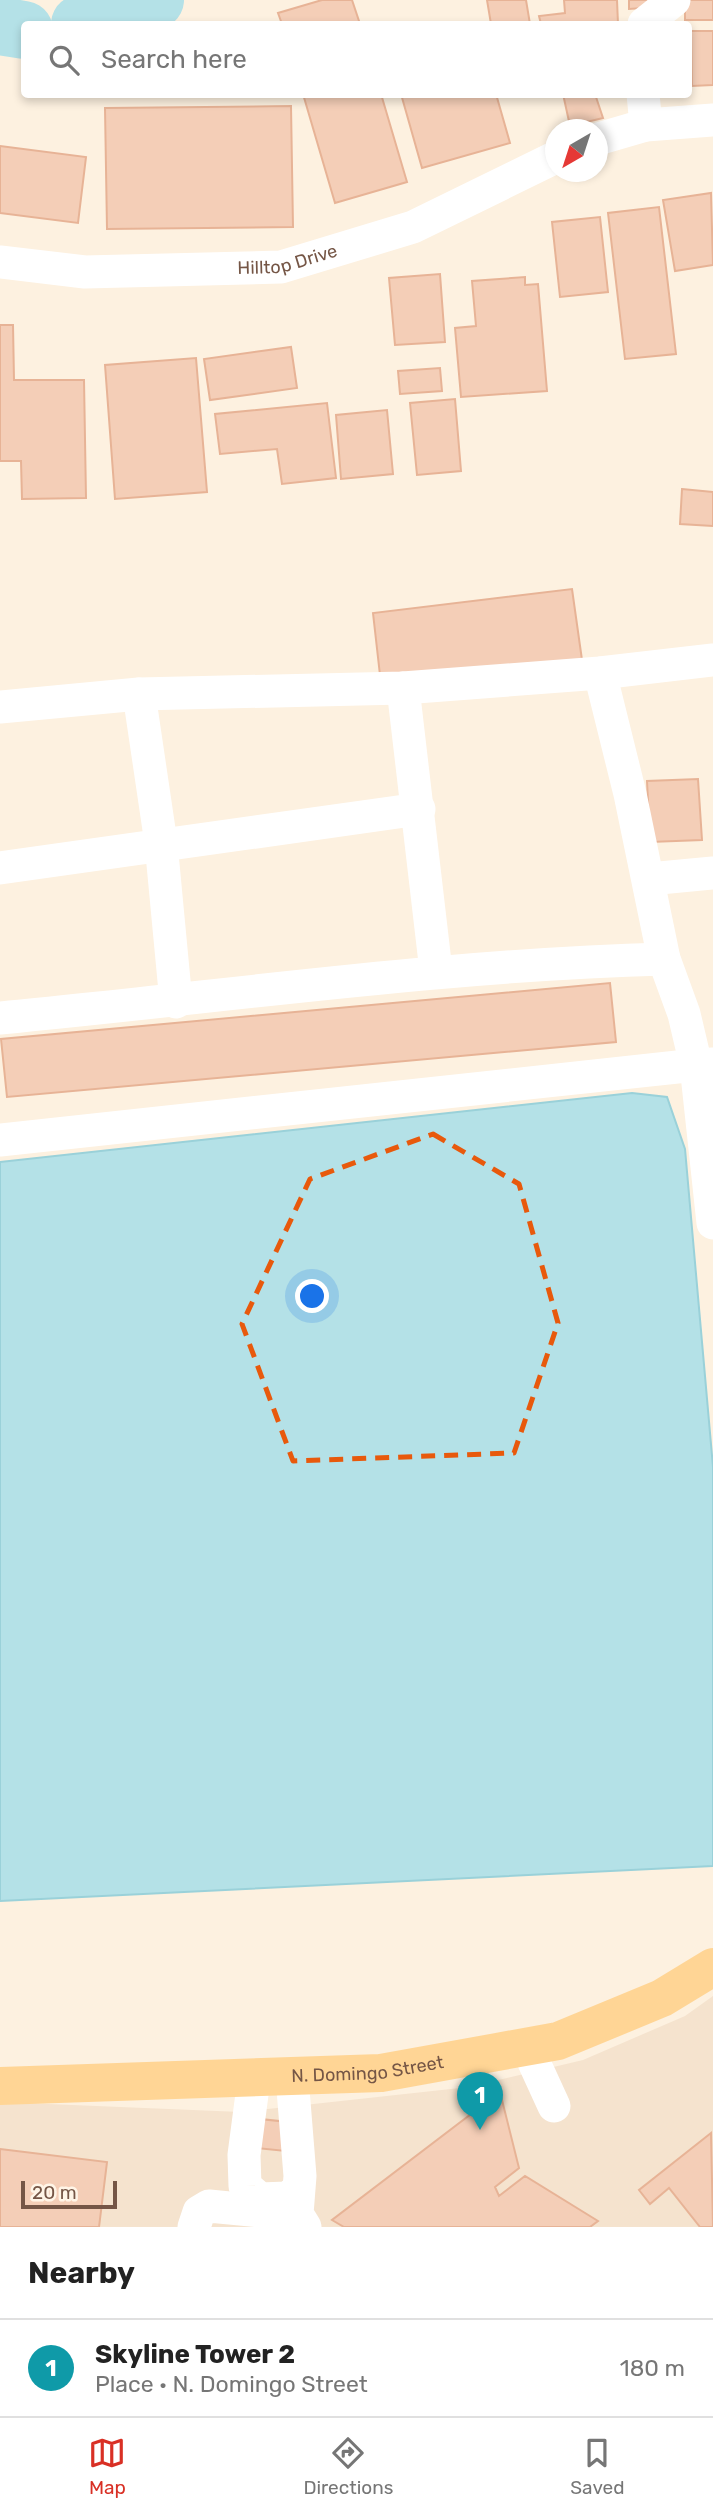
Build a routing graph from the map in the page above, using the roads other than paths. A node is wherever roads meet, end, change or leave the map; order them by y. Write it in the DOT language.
graph roads {
  1 [pos="674,0"];
  2 [pos="648,21"];
  3 [pos="645,110"];
  4 [pos="713,120"];
  5 [pos="608,132"];
  6 [pos="545,162"];
  7 [pos="0,262"];
  8 [pos="713,660"];
  9 [pos="600,673"];
  10 [pos="403,688"];
  11 [pos="139,694"];
  12 [pos="0,707"];
  13 [pos="419,809"];
  14 [pos="161,843"];
  15 [pos="0,868"];
  16 [pos="713,873"];
  17 [pos="649,879"];
  18 [pos="664,959"];
  19 [pos="436,971"];
  20 [pos="176,1002"];
  21 [pos="0,1018"];
  22 [pos="705,1064"];
  23 [pos="0,1140"];
  24 [pos="713,1223"];
  25 [pos="713,1967"];
  26 [pos="527,2047"];
  27 [pos="0,2086"];
  28 [pos="253,2089"];
  29 [pos="293,2090"];
  30 [pos="554,2106"];
  31 [pos="249,2208"];
  32 [pos="300,2211"];
  33 [pos="194,2227"];
  1 -- 2 [label="street"];
  3 -- 4 [label="street"];
  3 -- 5 [label="street"];
  6 -- 7 [label="street, Hilltop Drive"];
  8 -- 9 [label="street"];
  9 -- 10 [label="street"];
  9 -- 17 [label="street"];
  10 -- 11 [label="street"];
  10 -- 13 [label="street"];
  11 -- 12 [label="street"];
  11 -- 14 [label="street"];
  13 -- 14 [label="street"];
  13 -- 19 [label="street"];
  14 -- 15 [label="street"];
  14 -- 20 [label="street"];
  16 -- 17 [label="street"];
  17 -- 18 [label="street"];
  18 -- 19 [label="street"];
  18 -- 22 [label="street"];
  19 -- 20 [label="street"];
  20 -- 21 [label="street"];
  22 -- 23 [label="street"];
  22 -- 24 [label="street"];
  25 -- 26 [label="main road, N. Domingo Street"];
  26 -- 29 [label="main road, N. Domingo Street"];
  26 -- 30 [label="street"];
  27 -- 28 [label="main road, N. Domingo Street"];
  28 -- 29 [label="main road, N. Domingo Street"];
  28 -- 31 [label="street"];
  29 -- 32 [label="street"];
  31 -- 32 [label="street"];
  31 -- 33 [label="street"];
}
